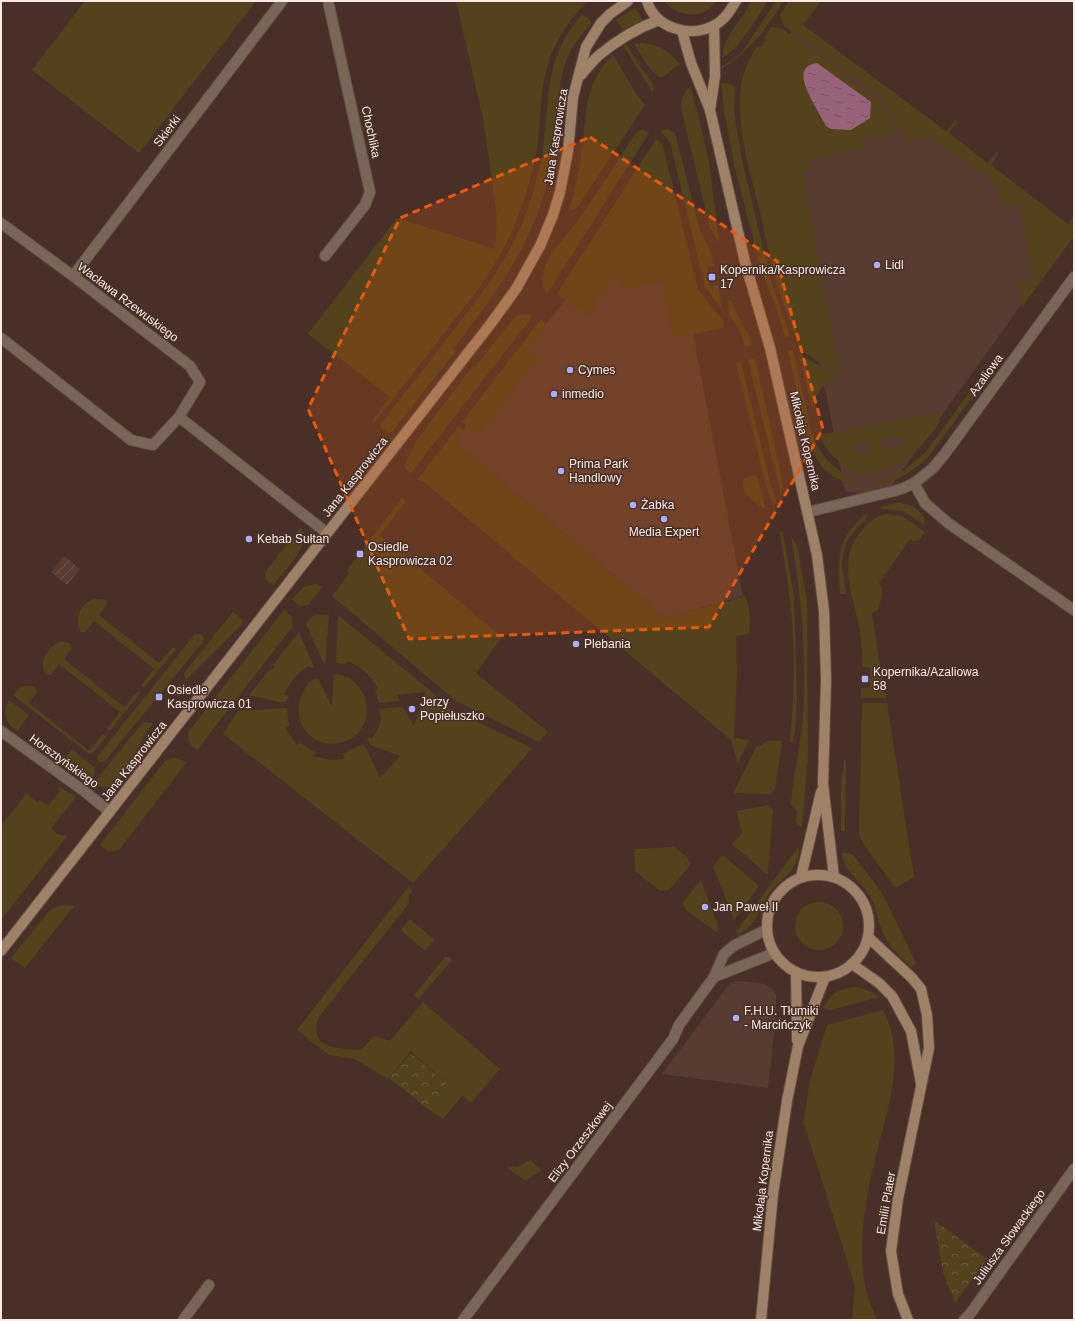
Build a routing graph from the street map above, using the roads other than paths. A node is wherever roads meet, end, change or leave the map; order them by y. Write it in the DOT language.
graph roads {
  1 [pos="282,1"];
  2 [pos="328,1"];
  3 [pos="628,1"];
  4 [pos="647,1"];
  5 [pos="736,1"];
  6 [pos="659,20"];
  7 [pos="714,26"];
  8 [pos="682,31"];
  9 [pos="580,76"];
  10 [pos="710,110"];
  11 [pos="1,224"];
  12 [pos="325,256"];
  13 [pos="73,276"];
  14 [pos="1074,277"];
  15 [pos="1,338"];
  16 [pos="179,417"];
  17 [pos="914,483"];
  18 [pos="808,512"];
  19 [pos="327,533"];
  20 [pos="1074,610"];
  21 [pos="1,731"];
  22 [pos="823,784"];
  23 [pos="110,812"];
  24 [pos="801,877"];
  25 [pos="834,877"];
  26 [pos="766,930"];
  27 [pos="868,937"];
  28 [pos="1,951"];
  29 [pos="774,953"];
  30 [pos="852,964"];
  31 [pos="796,972"];
  32 [pos="714,977"];
  33 [pos="825,977"];
  34 [pos="798,1046"];
  35 [pos="922,1089"];
  36 [pos="1074,1169"];
  37 [pos="209,1285"];
  38 [pos="183,1320"];
  39 [pos="463,1320"];
  40 [pos="761,1320"];
  41 [pos="908,1320"];
  42 [pos="964,1320"];
  1 -- 13 [label="street, Skierki"];
  2 -- 12 [label="street, Chochlika"];
  3 -- 9 [label="street, Jana Kasprowicza"];
  4 -- 6 [label="street"];
  5 -- 7 [label="street"];
  6 -- 8 [label="street"];
  6 -- 9 [label="street, Jana Kasprowicza"];
  7 -- 8 [label="street"];
  7 -- 10 [label="street, Mikołaja Kopernika"];
  8 -- 10 [label="street, Mikołaja Kopernika"];
  9 -- 19 [label="street, Jana Kasprowicza"];
  10 -- 18 [label="street, Mikołaja Kopernika"];
  11 -- 13 [label="street, Wacława Rzewuskiego"];
  13 -- 16 [label="street, Wacława Rzewuskiego"];
  14 -- 17 [label="street, Azaliowa"];
  15 -- 16 [label="street, Wacława Rzewuskiego"];
  16 -- 19 [label="street"];
  17 -- 18 [label="street, Azaliowa"];
  17 -- 20 [label="street"];
  18 -- 22 [label="street, Mikołaja Kopernika"];
  19 -- 23 [label="street, Jana Kasprowicza"];
  21 -- 23 [label="street, Horsztyńskiego"];
  22 -- 24 [label="street, Mikołaja Kopernika"];
  22 -- 25 [label="street, Mikołaja Kopernika"];
  23 -- 28 [label="street, Jana Kasprowicza"];
  24 -- 25 [label="street"];
  24 -- 26 [label="street"];
  25 -- 27 [label="street"];
  26 -- 29 [label="street"];
  26 -- 32 [label="street, Elizy Orzeszkowej"];
  27 -- 30 [label="street"];
  27 -- 35 [label="street, Emilii Plater"];
  29 -- 31 [label="street"];
  29 -- 32 [label="street"];
  30 -- 33 [label="street"];
  30 -- 35 [label="street, Emilii Plater"];
  31 -- 33 [label="street"];
  31 -- 34 [label="street, Mikołaja Kopernika"];
  32 -- 39 [label="street, Elizy Orzeszkowej"];
  33 -- 34 [label="street, Mikołaja Kopernika"];
  34 -- 40 [label="street, Mikołaja Kopernika"];
  35 -- 41 [label="street, Emilii Plater"];
  36 -- 42 [label="street, Juliusza Słowackiego"];
  37 -- 38 [label="street"];
}
